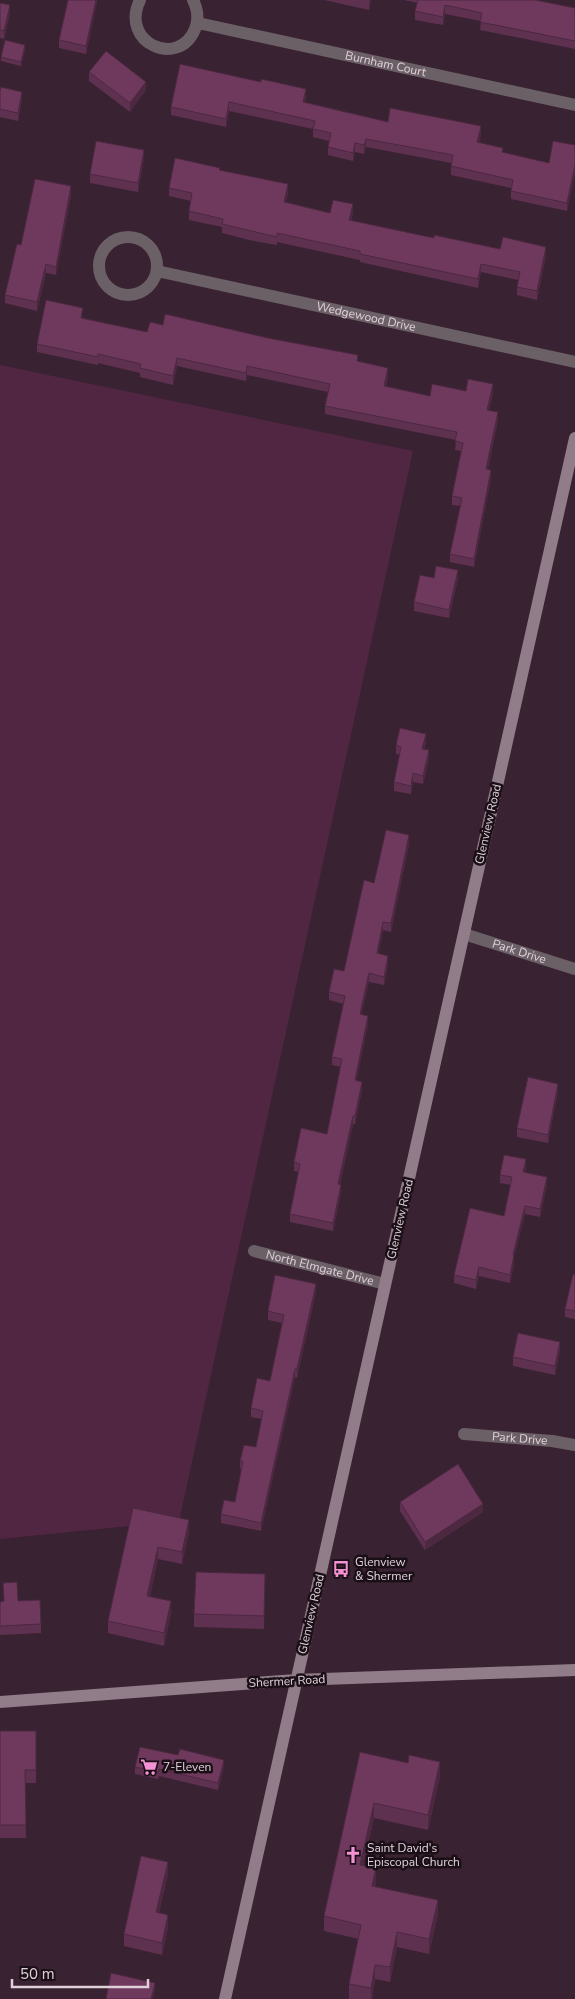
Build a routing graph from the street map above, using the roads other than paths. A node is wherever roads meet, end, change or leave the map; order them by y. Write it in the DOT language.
graph roads {
  1 [pos="140,0"];
  2 [pos="193,0"];
  3 [pos="198,23"];
  4 [pos="575,105"];
  5 [pos="157,271"];
  6 [pos="575,362"];
  7 [pos="575,438"];
  8 [pos="464,934"];
  9 [pos="575,969"];
  10 [pos="254,1251"];
  11 [pos="385,1284"];
  12 [pos="464,1434"];
  13 [pos="575,1445"];
  14 [pos="575,1670"];
  15 [pos="296,1680"];
  16 [pos="0,1702"];
  17 [pos="225,1999"];
  1 -- 3 [label="street"];
  2 -- 3 [label="street"];
  3 -- 4 [label="street, Burnham Court"];
  5 -- 5 [label="street"];
  5 -- 6 [label="street, Wedgewood Drive"];
  7 -- 8 [label="main road, Glenview Road"];
  8 -- 9 [label="street, Park Drive"];
  8 -- 11 [label="main road, Glenview Road"];
  10 -- 11 [label="street, North Elmgate Drive"];
  11 -- 15 [label="main road, Glenview Road"];
  12 -- 13 [label="street, Park Drive"];
  14 -- 15 [label="main road, Shermer Road"];
  15 -- 16 [label="main road, Shermer Road"];
  15 -- 17 [label="main road, Glenview Road"];
}
